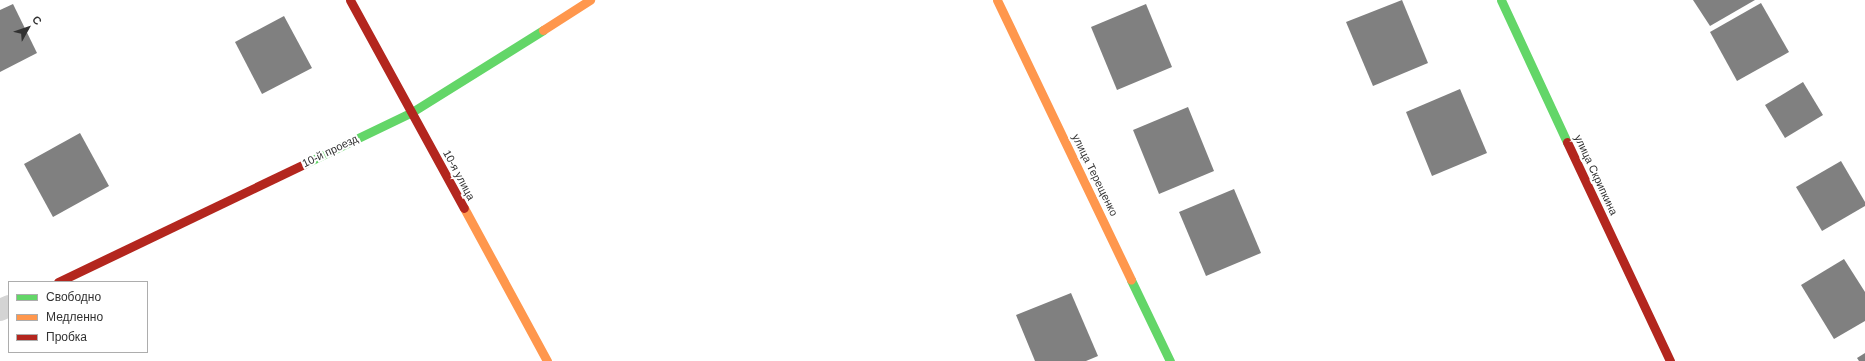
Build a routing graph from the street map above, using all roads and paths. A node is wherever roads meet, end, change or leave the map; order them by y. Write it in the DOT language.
graph roads {
  1 [pos="350,0"];
  2 [pos="590,0"];
  3 [pos="997,0"];
  4 [pos="1501,0"];
  5 [pos="412,112"];
  6 [pos="60,281"];
  7 [pos="547,361"];
  8 [pos="1170,361"];
  9 [pos="1670,361"];
  1 -- 5 [label="street, 10-я улица"];
  2 -- 5 [label="street, 10-й проезд"];
  3 -- 8 [label="street, улица Терещенко"];
  4 -- 9 [label="street, улица Скрипкина"];
  5 -- 6 [label="street, 10-й проезд"];
  5 -- 7 [label="street, 10-я улица"];
}
